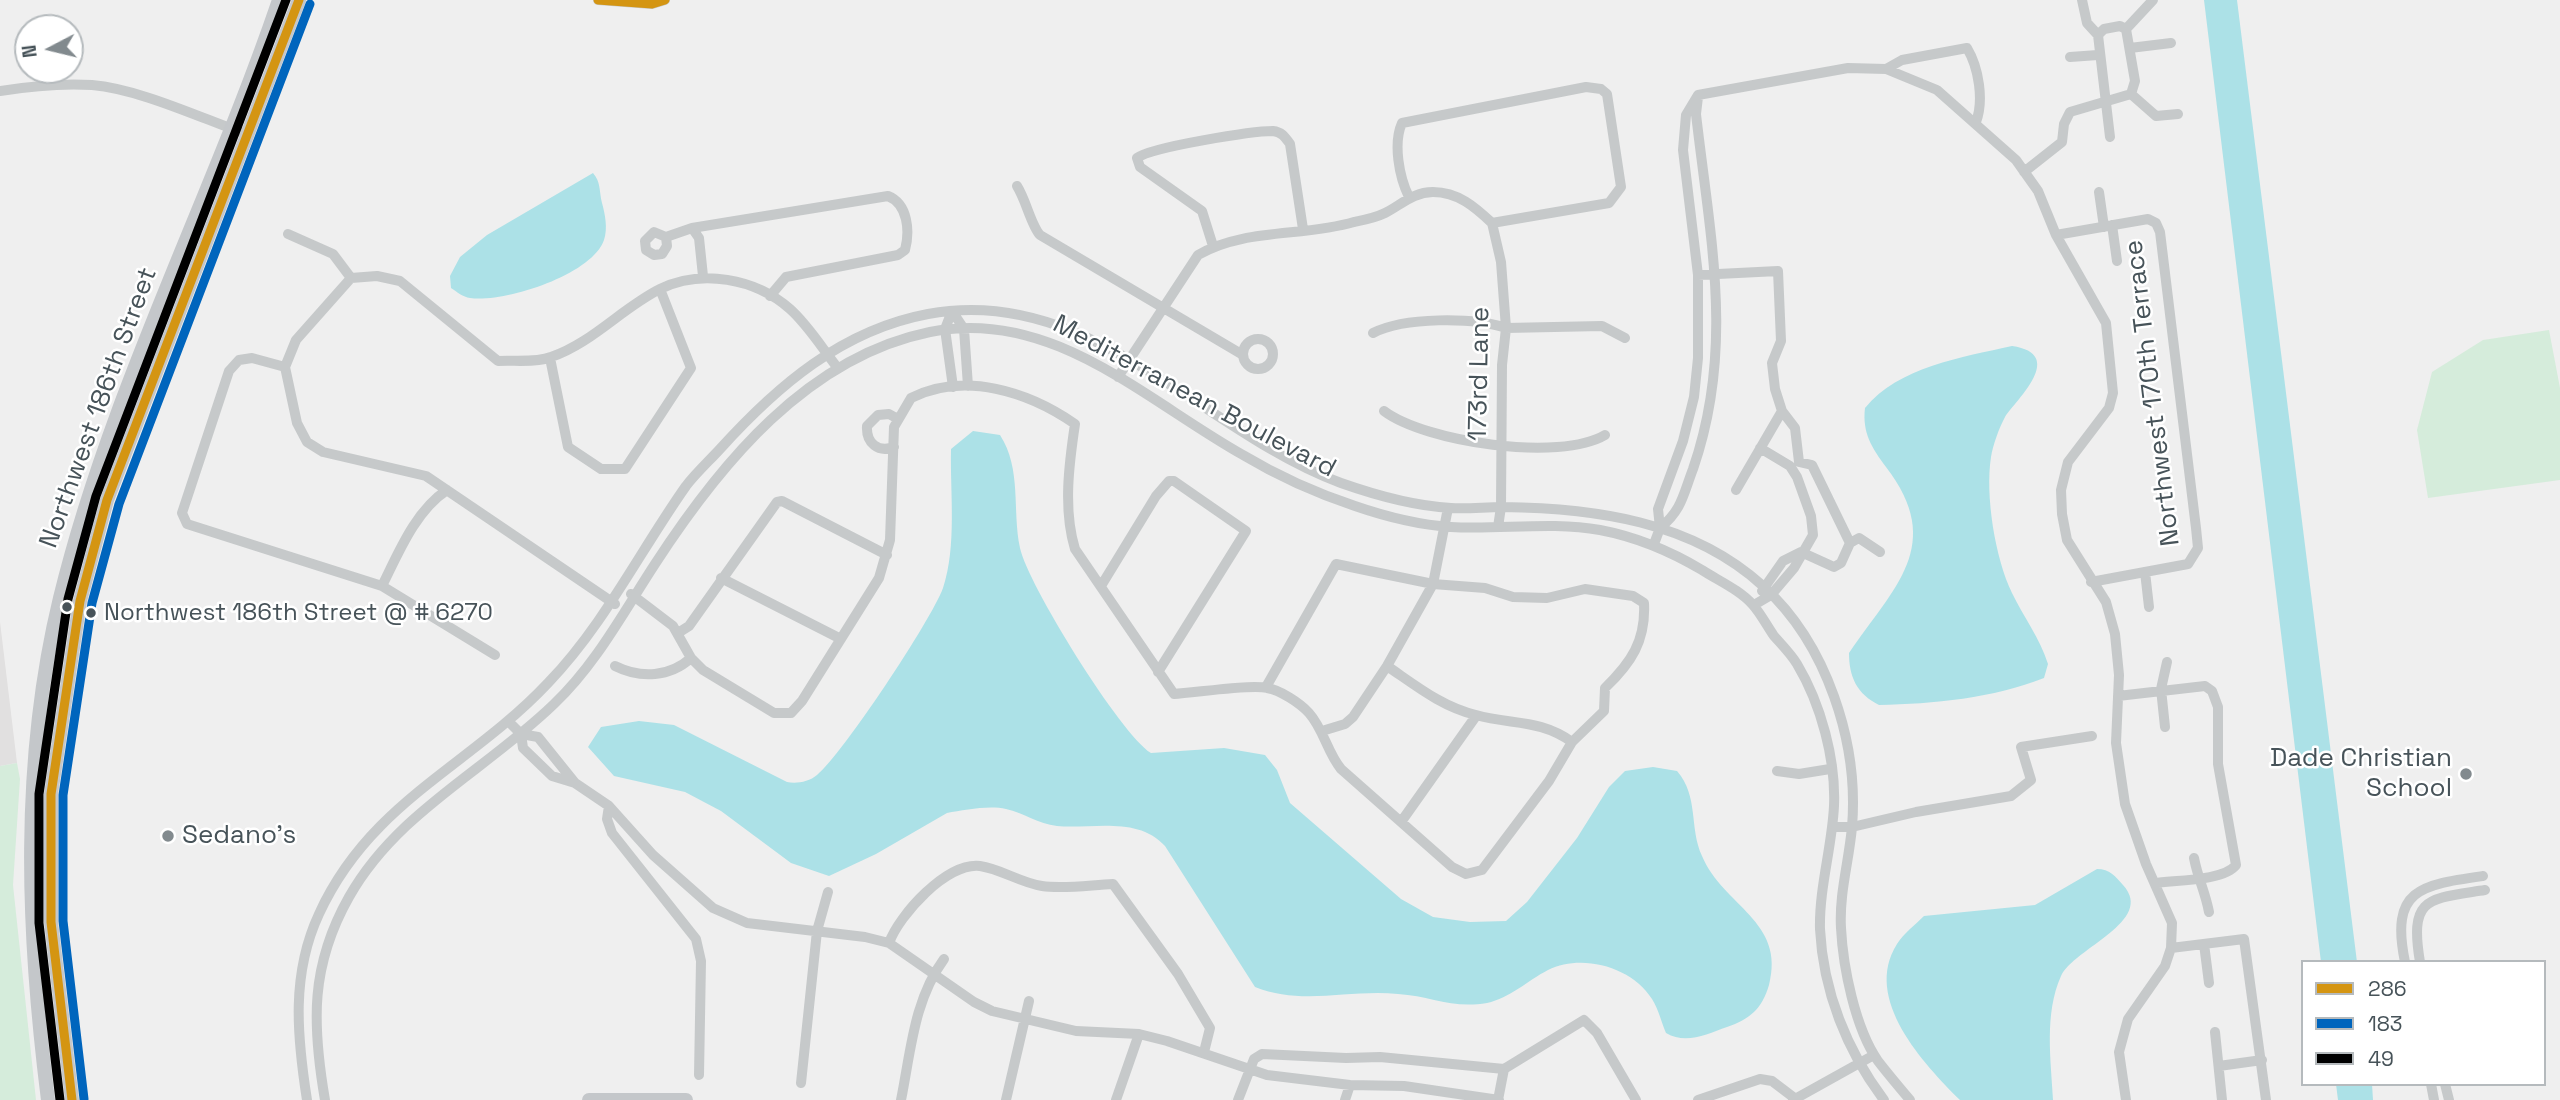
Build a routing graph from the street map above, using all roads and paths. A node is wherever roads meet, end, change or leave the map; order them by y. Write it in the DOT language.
graph roads {
  1 [pos="279,0"];
  2 [pos="299,0"];
  3 [pos="598,0"];
  4 [pos="665,0"];
  5 [pos="2082,0"];
  6 [pos="2153,0"];
  7 [pos="2126,29"];
  8 [pos="2098,35"];
  9 [pos="2172,43"];
  10 [pos="2130,48"];
  11 [pos="2098,55"];
  12 [pos="2070,57"];
  13 [pos="1886,69"];
  14 [pos="0,91"];
  15 [pos="1698,94"];
  16 [pos="2131,94"];
  17 [pos="2103,102"];
  18 [pos="2178,114"];
  19 [pos="1976,122"];
  20 [pos="231,129"];
  21 [pos="248,135"];
  22 [pos="2110,137"];
  23 [pos="2024,172"];
  24 [pos="1017,186"];
  25 [pos="2099,192"];
  26 [pos="1409,197"];
  27 [pos="1492,223"];
  28 [pos="2108,226"];
  29 [pos="692,228"];
  30 [pos="1303,229"];
  31 [pos="288,234"];
  32 [pos="2056,235"];
  33 [pos="666,237"];
  34 [pos="1213,246"];
  35 [pos="2117,261"];
  36 [pos="1716,274"];
  37 [pos="1698,275"];
  38 [pos="704,276"];
  39 [pos="351,278"];
  40 [pos="660,289"];
  41 [pos="771,296"];
  42 [pos="1164,306"];
  43 [pos="952,311"];
  44 [pos="1506,328"];
  45 [pos="946,329"];
  46 [pos="964,329"];
  47 [pos="1373,333"];
  48 [pos="1625,338"];
  49 [pos="826,354"];
  50 [pos="1243,355"];
  51 [pos="550,358"];
  52 [pos="1130,358"];
  53 [pos="285,367"];
  54 [pos="837,367"];
  55 [pos="1118,377"];
  56 [pos="968,386"];
  57 [pos="953,387"];
  58 [pos="1384,411"];
  59 [pos="1782,411"];
  60 [pos="898,419"];
  61 [pos="1605,435"];
  62 [pos="1502,445"];
  63 [pos="894,447"];
  64 [pos="1760,448"];
  65 [pos="106,449"];
  66 [pos="124,456"];
  67 [pos="1796,467"];
  68 [pos="447,490"];
  69 [pos="1736,490"];
  70 [pos="1501,507"];
  71 [pos="1448,508"];
  72 [pos="1446,527"];
  73 [pos="1498,527"];
  74 [pos="1660,528"];
  75 [pos="1850,542"];
  76 [pos="1654,544"];
  77 [pos="1801,552"];
  78 [pos="1880,552"];
  79 [pos="887,555"];
  80 [pos="2145,572"];
  81 [pos="721,578"];
  82 [pos="2091,582"];
  83 [pos="1433,584"];
  84 [pos="382,586"];
  85 [pos="1101,586"];
  86 [pos="621,588"];
  87 [pos="1768,591"];
  88 [pos="634,596"];
  89 [pos="611,602"];
  90 [pos="1754,605"];
  91 [pos="2149,607"];
  92 [pos="625,612"];
  93 [pos="678,633"];
  94 [pos="841,639"];
  95 [pos="495,654"];
  96 [pos="691,658"];
  97 [pos="2167,662"];
  98 [pos="615,666"];
  99 [pos="1387,666"];
  100 [pos="1158,672"];
  101 [pos="45,679"];
  102 [pos="65,684"];
  103 [pos="1266,687"];
  104 [pos="2161,689"];
  105 [pos="2118,695"];
  106 [pos="1476,716"];
  107 [pos="509,722"];
  108 [pos="2165,727"];
  109 [pos="1322,731"];
  110 [pos="520,734"];
  111 [pos="2092,736"];
  112 [pos="1573,742"];
  113 [pos="1830,769"];
  114 [pos="1777,771"];
  115 [pos="575,783"];
  116 [pos="609,806"];
  117 [pos="1401,822"];
  118 [pos="1832,827"];
  119 [pos="1852,827"];
  120 [pos="2194,858"];
  121 [pos="30,871"];
  122 [pos="50,871"];
  123 [pos="2483,876"];
  124 [pos="2197,878"];
  125 [pos="2155,883"];
  126 [pos="2485,890"];
  127 [pos="828,892"];
  128 [pos="2209,912"];
  129 [pos="817,931"];
  130 [pos="888,943"];
  131 [pos="2204,944"];
  132 [pos="2171,948"];
  133 [pos="944,959"];
  134 [pos="2405,960"];
  135 [pos="2420,960"];
  136 [pos="933,974"];
  137 [pos="2209,983"];
  138 [pos="1029,1001"];
  139 [pos="1024,1019"];
  140 [pos="2215,1032"];
  141 [pos="1139,1034"];
  142 [pos="1204,1052"];
  143 [pos="1874,1055"];
  144 [pos="2262,1060"];
  145 [pos="1860,1063"];
  146 [pos="2219,1066"];
  147 [pos="1504,1069"];
  148 [pos="1250,1071"];
  149 [pos="699,1075"];
  150 [pos="801,1083"];
  151 [pos="1350,1085"];
  152 [pos="1453,1096"];
  153 [pos="1703,1099"];
  154 [pos="48,1100"];
  155 [pos="72,1100"];
  156 [pos="307,1100"];
  157 [pos="325,1100"];
  158 [pos="589,1100"];
  159 [pos="686,1100"];
  160 [pos="901,1100"];
  161 [pos="1006,1100"];
  162 [pos="1116,1100"];
  163 [pos="1238,1100"];
  164 [pos="1345,1100"];
  165 [pos="1499,1100"];
  166 [pos="1636,1100"];
  167 [pos="1795,1100"];
  168 [pos="1884,1100"];
  169 [pos="1910,1100"];
  170 [pos="2126,1100"];
  171 [pos="2222,1100"];
  172 [pos="2266,1100"];
  1 -- 20 [label="main road, Northwest 186th Street"];
  2 -- 21 [label="main road, Northwest 186th Street"];
  3 -- 4 [label="street"];
  5 -- 8 [label="street"];
  6 -- 7 [label="street"];
  7 -- 8 [label="street"];
  7 -- 10 [label="street"];
  8 -- 11 [label="street"];
  9 -- 10 [label="street"];
  10 -- 16 [label="street"];
  11 -- 12 [label="street"];
  11 -- 17 [label="street"];
  13 -- 15 [label="street"];
  13 -- 19 [label="street"];
  13 -- 19 [label="street"];
  14 -- 20 [label="street"];
  15 -- 36 [label="street"];
  15 -- 37 [label="street"];
  16 -- 17 [label="street"];
  16 -- 18 [label="street"];
  17 -- 22 [label="street"];
  17 -- 23 [label="street"];
  19 -- 23 [label="street"];
  20 -- 21 [label="street"];
  20 -- 65 [label="main road, Northwest 186th Street"];
  21 -- 66 [label="main road, Northwest 186th Street"];
  23 -- 32 [label="street"];
  24 -- 42 [label="street"];
  25 -- 28 [label="street"];
  26 -- 27 [label="street"];
  26 -- 27 [label="street"];
  26 -- 30 [label="street"];
  27 -- 44 [label="street, 173rd Lane"];
  28 -- 32 [label="street"];
  28 -- 35 [label="street"];
  28 -- 80 [label="street, Northwest 170th Terrace"];
  29 -- 33 [label="street"];
  29 -- 38 [label="street"];
  29 -- 41 [label="street"];
  30 -- 34 [label="street"];
  30 -- 34 [label="street"];
  31 -- 39 [label="street"];
  32 -- 82 [label="street"];
  34 -- 42 [label="street"];
  36 -- 37 [label="street"];
  36 -- 59 [label="street"];
  36 -- 74 [label="street"];
  37 -- 74 [label="street"];
  38 -- 40 [label="street"];
  38 -- 41 [label="street"];
  39 -- 51 [label="street"];
  39 -- 53 [label="street"];
  40 -- 51 [label="street"];
  40 -- 51 [label="street"];
  41 -- 49 [label="street"];
  42 -- 50 [label="street"];
  42 -- 52 [label="street"];
  43 -- 45 [label="street"];
  43 -- 46 [label="street"];
  43 -- 49 [label="street, Mediterranean Boulevard"];
  43 -- 52 [label="street, Mediterranean Boulevard"];
  44 -- 47 [label="street"];
  44 -- 48 [label="street"];
  44 -- 62 [label="street, 173rd Lane"];
  45 -- 46 [label="street, Mediterranean Boulevard"];
  45 -- 54 [label="street, Mediterranean Boulevard"];
  45 -- 57 [label="street"];
  46 -- 55 [label="street, Mediterranean Boulevard"];
  46 -- 56 [label="street"];
  49 -- 54 [label="street"];
  49 -- 86 [label="street, Mediterranean Boulevard"];
  52 -- 55 [label="street"];
  52 -- 71 [label="street, Mediterranean Boulevard"];
  53 -- 68 [label="street"];
  53 -- 84 [label="street"];
  54 -- 88 [label="street, Mediterranean Boulevard"];
  55 -- 72 [label="street, Mediterranean Boulevard"];
  56 -- 57 [label="street"];
  56 -- 85 [label="street"];
  57 -- 60 [label="street"];
  58 -- 62 [label="street"];
  59 -- 64 [label="street"];
  59 -- 67 [label="street"];
  60 -- 63 [label="street"];
  60 -- 63 [label="street"];
  61 -- 62 [label="street"];
  62 -- 70 [label="street, 173rd Lane"];
  63 -- 79 [label="street"];
  64 -- 67 [label="street"];
  64 -- 69 [label="street"];
  65 -- 66 [label="main road"];
  65 -- 101 [label="main road, Northwest 186th Street"];
  66 -- 102 [label="main road, Northwest 186th Street"];
  67 -- 75 [label="street"];
  67 -- 77 [label="street"];
  68 -- 84 [label="street"];
  68 -- 89 [label="street"];
  70 -- 71 [label="street, Mediterranean Boulevard"];
  70 -- 73 [label="street, 173rd Lane"];
  70 -- 74 [label="street, Mediterranean Boulevard"];
  71 -- 72 [label="street"];
  72 -- 73 [label="street, Mediterranean Boulevard"];
  72 -- 83 [label="street"];
  73 -- 76 [label="street, Mediterranean Boulevard"];
  74 -- 76 [label="street"];
  74 -- 87 [label="street, Mediterranean Boulevard"];
  75 -- 77 [label="street"];
  75 -- 78 [label="street"];
  76 -- 90 [label="street, Mediterranean Boulevard"];
  77 -- 87 [label="street"];
  79 -- 81 [label="street"];
  79 -- 94 [label="street"];
  80 -- 82 [label="street"];
  80 -- 91 [label="street"];
  81 -- 93 [label="street"];
  81 -- 94 [label="street"];
  82 -- 105 [label="street"];
  83 -- 99 [label="street"];
  83 -- 103 [label="street"];
  83 -- 112 [label="street"];
  84 -- 95 [label="street"];
  85 -- 100 [label="street"];
  85 -- 100 [label="street"];
  86 -- 88 [label="street"];
  86 -- 89 [label="street, Mediterranean Boulevard"];
  87 -- 90 [label="street"];
  87 -- 119 [label="street, Mediterranean Boulevard"];
  88 -- 92 [label="street, Mediterranean Boulevard"];
  88 -- 93 [label="street"];
  89 -- 92 [label="street"];
  89 -- 107 [label="street, Mediterranean Boulevard"];
  90 -- 113 [label="street, Mediterranean Boulevard"];
  92 -- 110 [label="street, Mediterranean Boulevard"];
  93 -- 96 [label="street"];
  94 -- 96 [label="street"];
  96 -- 98 [label="street"];
  97 -- 104 [label="street"];
  99 -- 106 [label="street"];
  99 -- 109 [label="street"];
  100 -- 103 [label="street"];
  101 -- 102 [label="main road"];
  101 -- 121 [label="main road, Northwest 186th Street"];
  102 -- 122 [label="main road, Northwest 186th Street"];
  103 -- 109 [label="street"];
  104 -- 105 [label="street"];
  104 -- 108 [label="street"];
  104 -- 124 [label="street"];
  105 -- 125 [label="street"];
  106 -- 112 [label="street"];
  106 -- 117 [label="street"];
  107 -- 110 [label="street"];
  107 -- 156 [label="street, Mediterranean Boulevard"];
  109 -- 117 [label="street"];
  110 -- 115 [label="street"];
  110 -- 115 [label="street"];
  110 -- 157 [label="street, Mediterranean Boulevard"];
  111 -- 119 [label="street"];
  112 -- 117 [label="street"];
  113 -- 114 [label="street"];
  113 -- 118 [label="street, Mediterranean Boulevard"];
  115 -- 116 [label="street"];
  116 -- 129 [label="street"];
  116 -- 149 [label="street"];
  118 -- 119 [label="street"];
  118 -- 145 [label="street, Mediterranean Boulevard"];
  119 -- 143 [label="street, Mediterranean Boulevard"];
  120 -- 124 [label="street"];
  121 -- 122 [label="main road"];
  121 -- 154 [label="main road, Northwest 186th Street"];
  122 -- 155 [label="main road, Northwest 186th Street"];
  123 -- 134 [label="street"];
  124 -- 125 [label="street"];
  124 -- 128 [label="street"];
  125 -- 132 [label="street"];
  126 -- 135 [label="street"];
  127 -- 129 [label="street"];
  129 -- 130 [label="street"];
  129 -- 150 [label="street"];
  130 -- 136 [label="street"];
  130 -- 142 [label="street"];
  131 -- 132 [label="street"];
  131 -- 137 [label="street"];
  131 -- 144 [label="street"];
  132 -- 170 [label="street"];
  133 -- 136 [label="street"];
  136 -- 139 [label="street"];
  136 -- 160 [label="street"];
  138 -- 139 [label="street"];
  139 -- 141 [label="street"];
  139 -- 161 [label="street"];
  140 -- 146 [label="street"];
  141 -- 142 [label="street"];
  141 -- 162 [label="street"];
  142 -- 148 [label="street"];
  143 -- 145 [label="street"];
  143 -- 169 [label="street, Mediterranean Boulevard"];
  144 -- 146 [label="street"];
  144 -- 172 [label="street"];
  145 -- 167 [label="street"];
  145 -- 168 [label="street, Mediterranean Boulevard"];
  146 -- 171 [label="street"];
  147 -- 148 [label="street"];
  147 -- 165 [label="street"];
  147 -- 166 [label="street"];
  148 -- 151 [label="street"];
  148 -- 163 [label="street"];
  151 -- 152 [label="street"];
  151 -- 164 [label="street"];
  152 -- 165 [label="street"];
  153 -- 167 [label="street"];
  158 -- 159 [label="main road"];
}
